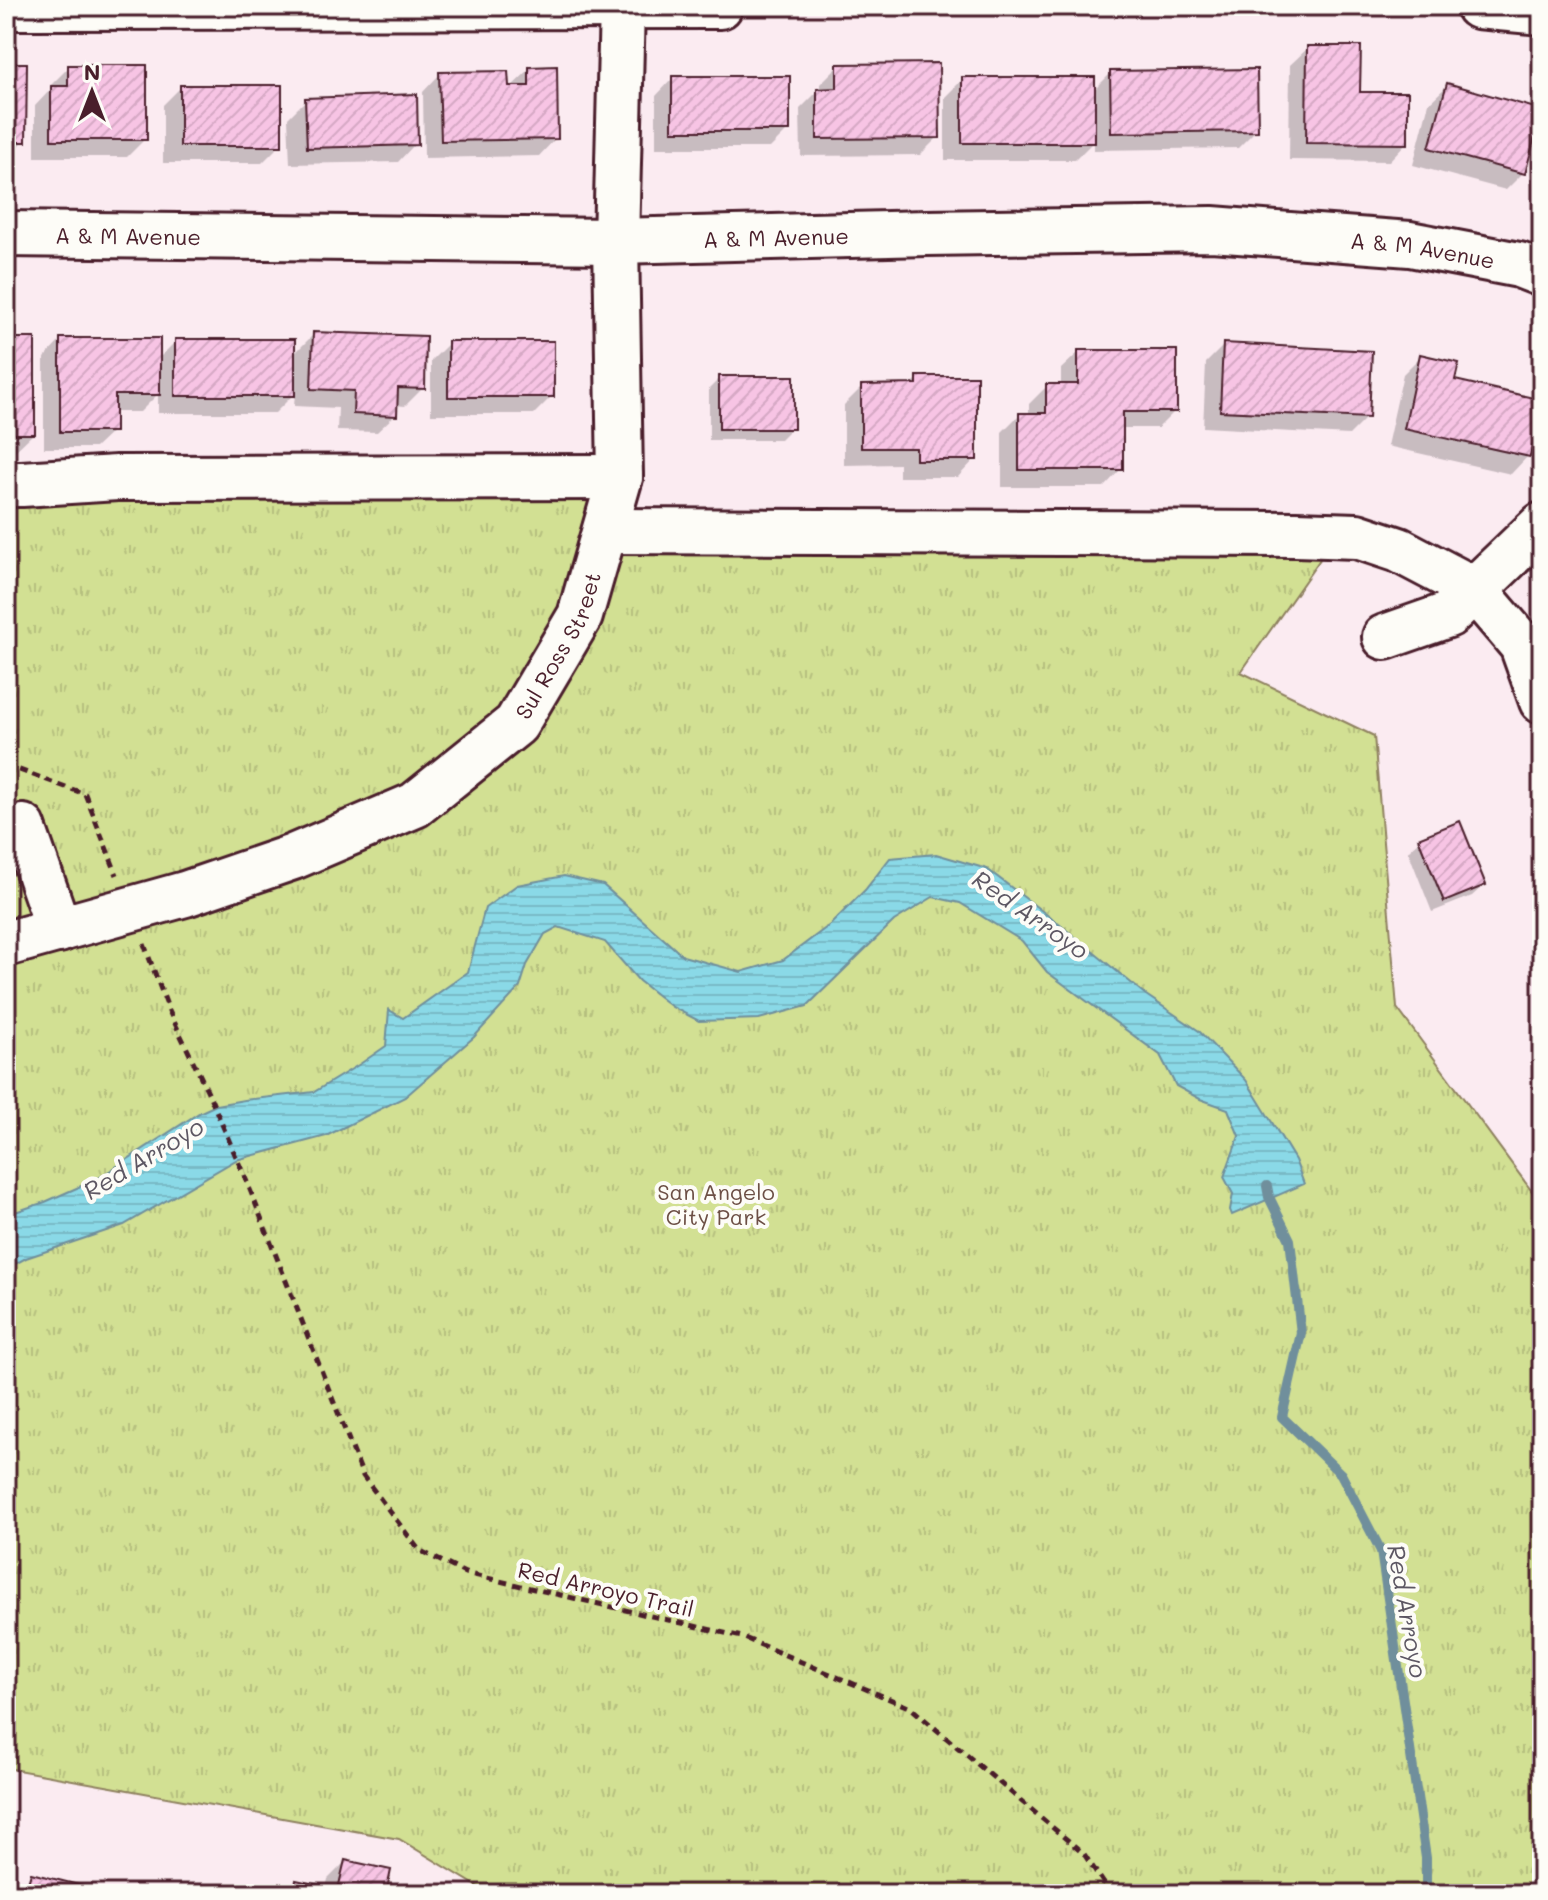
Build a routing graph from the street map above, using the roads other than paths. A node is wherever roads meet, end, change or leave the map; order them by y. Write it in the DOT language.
graph roads {
  1 [pos="622,6"];
  2 [pos="720,6"];
  3 [pos="1478,6"];
  4 [pos="6,7"];
  5 [pos="1542,12"];
  6 [pos="6,234"];
  7 [pos="616,241"];
  8 [pos="1542,274"];
  9 [pos="620,477"];
  10 [pos="6,484"];
  11 [pos="1542,525"];
  12 [pos="605,531"];
  13 [pos="1475,590"];
  14 [pos="1385,637"];
  15 [pos="1542,701"];
  16 [pos="23,827"];
  17 [pos="59,930"];
  18 [pos="6,944"];
  1 -- 2 [label="street"];
  1 -- 4 [label="street"];
  1 -- 7 [label="street, Sul Ross Street"];
  3 -- 5 [label="street"];
  6 -- 7 [label="street, A & M Avenue"];
  7 -- 8 [label="street, A & M Avenue"];
  7 -- 9 [label="street, Sul Ross Street"];
  9 -- 10 [label="street"];
  9 -- 12 [label="street, Sul Ross Street"];
  11 -- 13 [label="street"];
  12 -- 13 [label="street"];
  12 -- 17 [label="street, Sul Ross Street"];
  13 -- 14 [label="street"];
  13 -- 15 [label="street"];
  16 -- 17 [label="street"];
  17 -- 18 [label="street, Sul Ross Street"];
}
